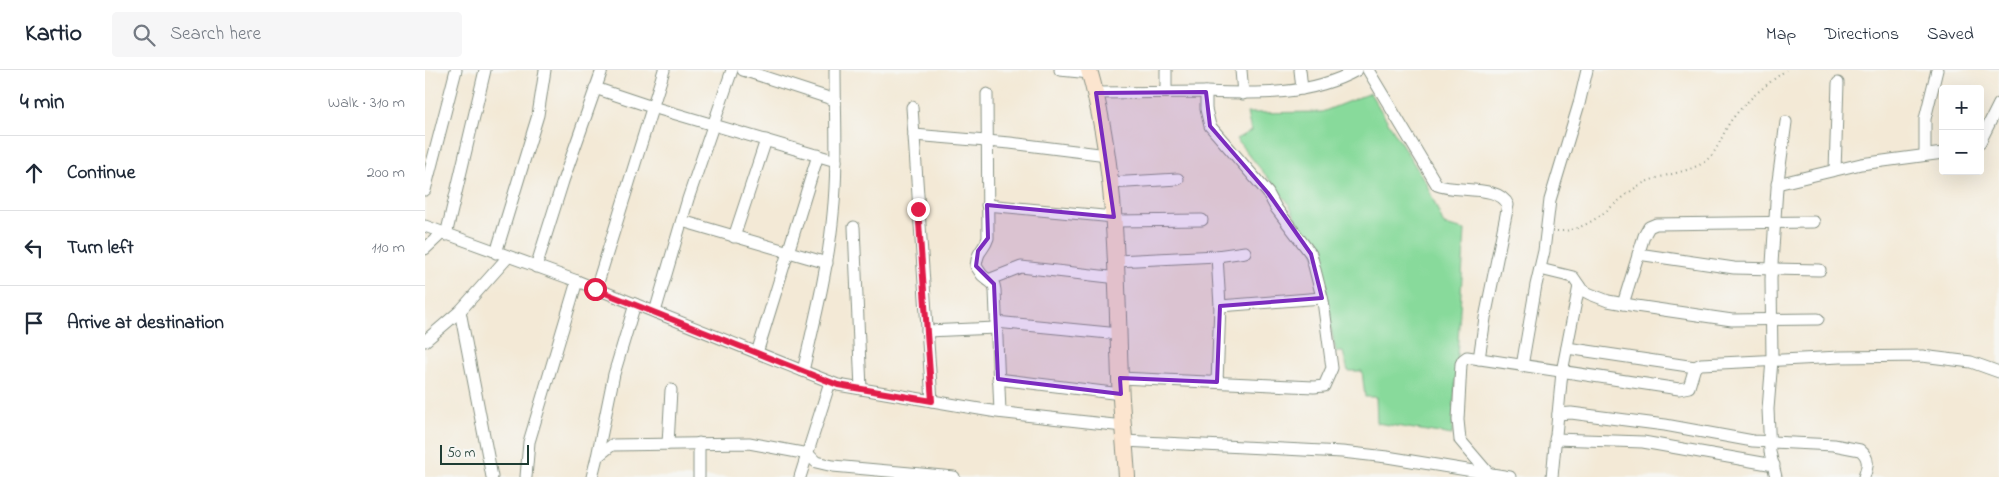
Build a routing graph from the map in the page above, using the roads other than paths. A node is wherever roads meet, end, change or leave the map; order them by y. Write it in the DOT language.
graph roads {
  1 [pos="456,70"];
  2 [pos="485,70"];
  3 [pos="545,70"];
  4 [pos="602,70"];
  5 [pos="664,70"];
  6 [pos="732,70"];
  7 [pos="743,70"];
  8 [pos="835,70"];
  9 [pos="1060,70"];
  10 [pos="1166,70"];
  11 [pos="1241,70"];
  12 [pos="1300,70"];
  13 [pos="1357,70"];
  14 [pos="1368,70"];
  15 [pos="1587,70"];
  16 [pos="1937,70"];
  17 [pos="1090,71"];
  18 [pos="1838,83"];
  19 [pos="595,88"];
  20 [pos="1302,89"];
  21 [pos="1166,92"];
  22 [pos="1206,92"];
  23 [pos="1096,93"];
  24 [pos="987,94"];
  25 [pos="1243,94"];
  26 [pos="835,100"];
  27 [pos="1999,104"];
  28 [pos="652,107"];
  29 [pos="912,107"];
  30 [pos="1786,122"];
  31 [pos="713,125"];
  32 [pos="1984,134"];
  33 [pos="914,135"];
  34 [pos="766,140"];
  35 [pos="986,140"];
  36 [pos="1939,153"];
  37 [pos="818,155"];
  38 [pos="1107,155"];
  39 [pos="1925,155"];
  40 [pos="836,160"];
  41 [pos="1835,170"];
  42 [pos="1178,179"];
  43 [pos="1110,183"];
  44 [pos="1777,184"];
  45 [pos="425,190"];
  46 [pos="987,205"];
  47 [pos="1114,219"];
  48 [pos="1202,220"];
  49 [pos="682,221"];
  50 [pos="1776,222"];
  51 [pos="1814,222"];
  52 [pos="425,226"];
  53 [pos="854,227"];
  54 [pos="444,234"];
  55 [pos="734,237"];
  56 [pos="425,249"];
  57 [pos="1245,252"];
  58 [pos="496,253"];
  59 [pos="786,253"];
  60 [pos="1638,254"];
  61 [pos="1217,256"];
  62 [pos="508,257"];
  63 [pos="1117,261"];
  64 [pos="827,264"];
  65 [pos="536,267"];
  66 [pos="1540,269"];
  67 [pos="1772,269"];
  68 [pos="1819,270"];
  69 [pos="1118,278"];
  70 [pos="988,280"];
  71 [pos="577,281"];
  72 [pos="1579,286"];
  73 [pos="595,289"];
  74 [pos="1322,298"];
  75 [pos="635,304"];
  76 [pos="1623,304"];
  77 [pos="1220,306"];
  78 [pos="460,311"];
  79 [pos="655,312"];
  80 [pos="1818,319"];
  81 [pos="1771,320"];
  82 [pos="996,325"];
  83 [pos="927,331"];
  84 [pos="1119,334"];
  85 [pos="425,341"];
  86 [pos="1567,348"];
  87 [pos="757,353"];
  88 [pos="1479,359"];
  89 [pos="1772,360"];
  90 [pos="1522,366"];
  91 [pos="1695,367"];
  92 [pos="803,371"];
  93 [pos="1562,372"];
  94 [pos="1999,372"];
  95 [pos="998,379"];
  96 [pos="830,382"];
  97 [pos="1217,382"];
  98 [pos="1120,386"];
  99 [pos="861,389"];
  100 [pos="671,390"];
  101 [pos="932,401"];
  102 [pos="1000,412"];
  103 [pos="1558,414"];
  104 [pos="1123,433"];
  105 [pos="1555,439"];
  106 [pos="1769,442"];
  107 [pos="699,443"];
  108 [pos="668,444"];
  109 [pos="808,454"];
  110 [pos="597,457"];
  111 [pos="1773,465"];
  112 [pos="1489,474"];
  113 [pos="492,477"];
  114 [pos="527,477"];
  115 [pos="592,477"];
  116 [pos="699,477"];
  117 [pos="800,477"];
  118 [pos="954,477"];
  119 [pos="1127,477"];
  120 [pos="1510,477"];
  121 [pos="1552,477"];
  122 [pos="1776,477"];
  123 [pos="1864,477"];
  1 -- 45 [label="street"];
  2 -- 54 [label="street"];
  3 -- 58 [label="street"];
  4 -- 19 [label="street"];
  5 -- 28 [label="street"];
  6 -- 31 [label="street"];
  7 -- 26 [label="street"];
  8 -- 26 [label="street"];
  9 -- 17 [label="street"];
  10 -- 21 [label="street"];
  11 -- 25 [label="street"];
  12 -- 20 [label="street"];
  13 -- 20 [label="street"];
  14 -- 88 [label="street"];
  15 -- 66 [label="street"];
  16 -- 39 [label="street"];
  17 -- 23 [label="main road"];
  18 -- 41 [label="street"];
  19 -- 28 [label="street"];
  19 -- 65 [label="street"];
  20 -- 25 [label="street"];
  21 -- 22 [label="street"];
  21 -- 23 [label="street"];
  22 -- 25 [label="street"];
  22 -- 74 [label="street"];
  23 -- 38 [label="main road"];
  24 -- 35 [label="street"];
  26 -- 40 [label="street"];
  27 -- 32 [label="street"];
  28 -- 31 [label="street"];
  28 -- 73 [label="street"];
  29 -- 33 [label="street"];
  30 -- 44 [label="street"];
  31 -- 34 [label="street"];
  31 -- 49 [label="street"];
  33 -- 35 [label="street"];
  33 -- 83 [label="street"];
  34 -- 37 [label="street"];
  34 -- 55 [label="street"];
  35 -- 38 [label="street"];
  35 -- 46 [label="street"];
  36 -- 39 [label="street"];
  37 -- 40 [label="street"];
  37 -- 59 [label="street"];
  38 -- 43 [label="main road"];
  39 -- 41 [label="street"];
  40 -- 64 [label="street"];
  41 -- 44 [label="street"];
  42 -- 43 [label="street"];
  43 -- 47 [label="main road"];
  44 -- 50 [label="street"];
  46 -- 47 [label="street"];
  46 -- 70 [label="street"];
  47 -- 48 [label="street"];
  47 -- 63 [label="main road"];
  49 -- 55 [label="street"];
  49 -- 79 [label="street"];
  50 -- 51 [label="street"];
  50 -- 60 [label="street"];
  50 -- 67 [label="street"];
  52 -- 54 [label="street"];
  53 -- 99 [label="street"];
  54 -- 56 [label="street"];
  54 -- 58 [label="street"];
  55 -- 59 [label="street"];
  57 -- 61 [label="street"];
  58 -- 62 [label="street"];
  59 -- 64 [label="street"];
  59 -- 87 [label="street"];
  60 -- 67 [label="street"];
  60 -- 76 [label="street"];
  61 -- 63 [label="street"];
  61 -- 77 [label="street"];
  62 -- 65 [label="street"];
  62 -- 78 [label="street"];
  63 -- 69 [label="main road"];
  64 -- 92 [label="street"];
  65 -- 71 [label="street"];
  66 -- 72 [label="street"];
  66 -- 90 [label="street"];
  67 -- 68 [label="street"];
  67 -- 81 [label="street"];
  69 -- 70 [label="street"];
  69 -- 84 [label="main road"];
  70 -- 82 [label="street"];
  71 -- 73 [label="street"];
  71 -- 114 [label="street"];
  72 -- 76 [label="street"];
  72 -- 86 [label="street"];
  73 -- 75 [label="street"];
  74 -- 77 [label="street"];
  74 -- 97 [label="street"];
  75 -- 79 [label="street"];
  75 -- 110 [label="street"];
  76 -- 81 [label="street"];
  77 -- 97 [label="street"];
  78 -- 85 [label="street"];
  78 -- 113 [label="street"];
  79 -- 87 [label="street"];
  80 -- 81 [label="street"];
  81 -- 89 [label="street"];
  82 -- 83 [label="street"];
  82 -- 84 [label="street"];
  82 -- 95 [label="street"];
  83 -- 101 [label="street"];
  84 -- 98 [label="main road"];
  86 -- 91 [label="street"];
  86 -- 93 [label="street"];
  87 -- 92 [label="street"];
  88 -- 90 [label="street"];
  88 -- 112 [label="street"];
  89 -- 91 [label="street"];
  89 -- 94 [label="street"];
  89 -- 106 [label="street"];
  90 -- 93 [label="street"];
  91 -- 93 [label="street"];
  92 -- 96 [label="street"];
  93 -- 103 [label="street"];
  95 -- 98 [label="street"];
  95 -- 102 [label="street"];
  96 -- 99 [label="street"];
  96 -- 109 [label="street"];
  97 -- 98 [label="street"];
  98 -- 104 [label="main road"];
  99 -- 101 [label="street"];
  100 -- 108 [label="street"];
  101 -- 102 [label="street"];
  102 -- 104 [label="street"];
  103 -- 105 [label="street"];
  103 -- 106 [label="street"];
  104 -- 112 [label="street"];
  104 -- 119 [label="main road"];
  105 -- 111 [label="street"];
  105 -- 121 [label="street"];
  106 -- 111 [label="street"];
  106 -- 123 [label="street"];
  107 -- 108 [label="street"];
  107 -- 109 [label="street"];
  107 -- 116 [label="street"];
  108 -- 110 [label="street"];
  109 -- 117 [label="street"];
  109 -- 118 [label="street"];
  110 -- 115 [label="street"];
  111 -- 122 [label="street"];
  112 -- 120 [label="street"];
}
